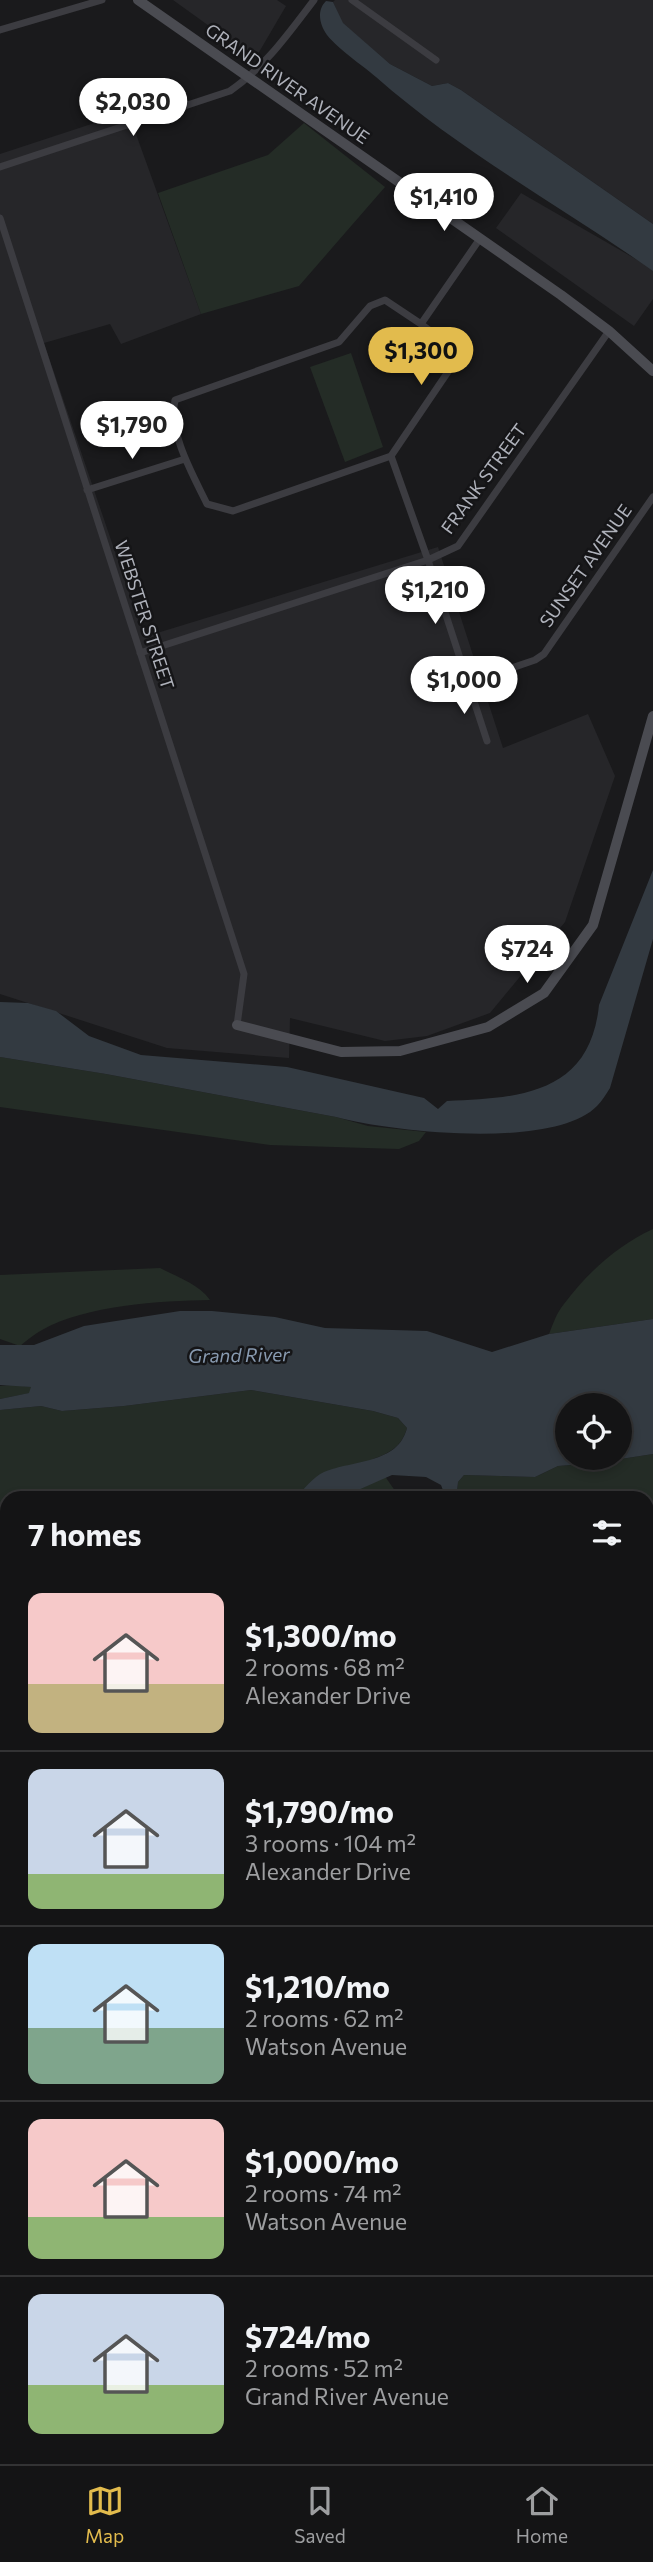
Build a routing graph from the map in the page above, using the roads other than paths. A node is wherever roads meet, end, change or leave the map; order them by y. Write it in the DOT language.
graph roads {
  1 [pos="102,0"];
  2 [pos="138,0"];
  3 [pos="314,0"];
  4 [pos="352,0"];
  5 [pos="0,30"];
  6 [pos="436,60"];
  7 [pos="251,77"];
  8 [pos="0,167"];
  9 [pos="0,218"];
  10 [pos="480,240"];
  11 [pos="421,324"];
  12 [pos="609,331"];
  13 [pos="653,371"];
  14 [pos="391,456"];
  15 [pos="185,459"];
  16 [pos="87,490"];
  17 [pos="653,497"];
  18 [pos="428,561"];
  19 [pos="140,653"];
  20 [pos="468,683"];
  21 [pos="653,716"];
  22 [pos="486,741"];
  23 [pos="237,1025"];
  1 -- 5 [label="street"];
  2 -- 7 [label="street, GRAND RIVER AVENUE"];
  3 -- 7 [label="street"];
  4 -- 6 [label="street"];
  7 -- 8 [label="street"];
  7 -- 10 [label="street, GRAND RIVER AVENUE"];
  9 -- 16 [label="street, WEBSTER STREET"];
  10 -- 11 [label="street"];
  10 -- 12 [label="street, GRAND RIVER AVENUE"];
  11 -- 14 [label="street"];
  11 -- 15 [label="street"];
  12 -- 13 [label="street, GRAND RIVER AVENUE"];
  12 -- 18 [label="street, FRANK STREET"];
  14 -- 15 [label="street"];
  14 -- 18 [label="street"];
  15 -- 16 [label="street"];
  16 -- 19 [label="street, WEBSTER STREET"];
  17 -- 20 [label="street, SUNSET AVENUE"];
  18 -- 19 [label="street, FRANK STREET"];
  18 -- 20 [label="street"];
  19 -- 23 [label="street, WEBSTER STREET"];
  20 -- 22 [label="street"];
  21 -- 23 [label="street"];
}
